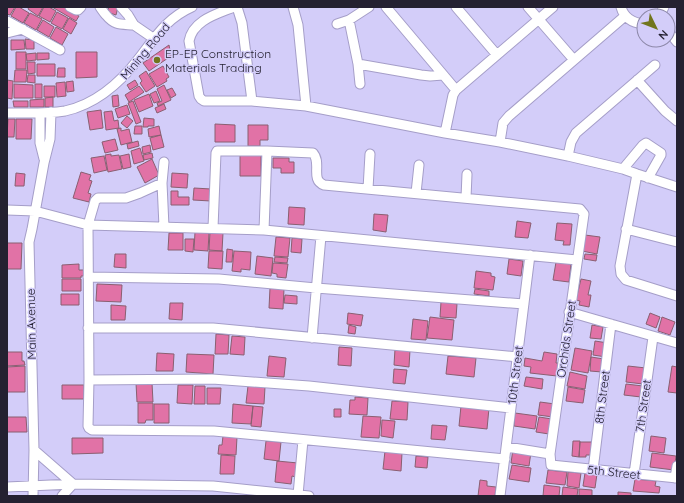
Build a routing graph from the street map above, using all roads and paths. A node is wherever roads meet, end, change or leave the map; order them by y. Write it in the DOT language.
graph roads {
  1 [pos="70,7"];
  2 [pos="81,7"];
  3 [pos="100,7"];
  4 [pos="121,7"];
  5 [pos="192,7"];
  6 [pos="234,7"];
  7 [pos="237,7"];
  8 [pos="293,7"];
  9 [pos="370,7"];
  10 [pos="386,7"];
  11 [pos="456,7"];
  12 [pos="528,7"];
  13 [pos="553,7"];
  14 [pos="621,7"];
  15 [pos="625,16"];
  16 [pos="349,20"];
  17 [pos="539,20"];
  18 [pos="7,21"];
  19 [pos="636,23"];
  20 [pos="134,24"];
  21 [pos="337,24"];
  22 [pos="23,30"];
  23 [pos="7,33"];
  24 [pos="153,38"];
  25 [pos="60,50"];
  26 [pos="497,55"];
  27 [pos="574,60"];
  28 [pos="358,64"];
  29 [pos="655,65"];
  30 [pos="443,75"];
  31 [pos="637,80"];
  32 [pos="360,84"];
  33 [pos="456,90"];
  34 [pos="252,101"];
  35 [pos="306,106"];
  36 [pos="52,112"];
  37 [pos="7,113"];
  38 [pos="40,113"];
  39 [pos="677,121"];
  40 [pos="444,133"];
  41 [pos="500,142"];
  42 [pos="267,151"];
  43 [pos="370,154"];
  44 [pos="568,156"];
  45 [pos="164,162"];
  46 [pos="44,163"];
  47 [pos="419,165"];
  48 [pos="623,169"];
  49 [pos="467,174"];
  50 [pos="637,174"];
  51 [pos="648,178"];
  52 [pos="162,183"];
  53 [pos="677,187"];
  54 [pos="368,189"];
  55 [pos="416,193"];
  56 [pos="466,198"];
  57 [pos="7,210"];
  58 [pos="35,211"];
  59 [pos="88,226"];
  60 [pos="164,227"];
  61 [pos="213,228"];
  62 [pos="626,229"];
  63 [pos="264,230"];
  64 [pos="321,236"];
  65 [pos="677,242"];
  66 [pos="530,255"];
  67 [pos="577,260"];
  68 [pos="88,277"];
  69 [pos="316,288"];
  70 [pos="677,296"];
  71 [pos="524,304"];
  72 [pos="569,312"];
  73 [pos="611,324"];
  74 [pos="88,328"];
  75 [pos="653,337"];
  76 [pos="312,338"];
  77 [pos="677,344"];
  78 [pos="518,357"];
  79 [pos="89,380"];
  80 [pos="511,408"];
  81 [pos="303,440"];
  82 [pos="506,447"];
  83 [pos="34,450"];
  84 [pos="550,454"];
  85 [pos="505,459"];
  86 [pos="551,465"];
  87 [pos="677,466"];
  88 [pos="593,470"];
  89 [pos="634,474"];
  90 [pos="676,478"];
  91 [pos="73,484"];
  92 [pos="7,486"];
  93 [pos="33,486"];
  94 [pos="213,486"];
  95 [pos="298,495"];
  96 [pos="33,496"];
  97 [pos="62,496"];
  98 [pos="214,496"];
  99 [pos="309,496"];
  100 [pos="500,496"];
  1 -- 2 [label="street"];
  3 -- 20 [label="street"];
  4 -- 20 [label="street"];
  5 -- 24 [label="street, Mining Road"];
  6 -- 34 [label="street"];
  7 -- 34 [label="street"];
  8 -- 35 [label="street"];
  9 -- 16 [label="street"];
  10 -- 30 [label="street"];
  11 -- 26 [label="street"];
  12 -- 17 [label="street"];
  13 -- 17 [label="street"];
  14 -- 15 [label="street"];
  15 -- 19 [label="street"];
  15 -- 27 [label="street"];
  16 -- 21 [label="street"];
  16 -- 28 [label="street"];
  17 -- 26 [label="street"];
  17 -- 27 [label="street"];
  18 -- 22 [label="street"];
  20 -- 24 [label="street"];
  22 -- 23 [label="street"];
  22 -- 25 [label="street"];
  24 -- 36 [label="street, Mining Road"];
  26 -- 33 [label="street"];
  27 -- 41 [label="street"];
  28 -- 30 [label="street"];
  28 -- 32 [label="street"];
  29 -- 31 [label="street"];
  30 -- 33 [label="street"];
  31 -- 39 [label="street"];
  31 -- 44 [label="street"];
  33 -- 40 [label="street"];
  34 -- 35 [label="street"];
  35 -- 40 [label="street"];
  36 -- 38 [label="street, Mining Road"];
  36 -- 46 [label="street, Main Avenue"];
  37 -- 38 [label="street, Mining Road"];
  38 -- 46 [label="street, Main Avenue"];
  40 -- 41 [label="street"];
  41 -- 44 [label="street"];
  42 -- 54 [label="street"];
  42 -- 61 [label="street"];
  42 -- 63 [label="street"];
  43 -- 54 [label="street"];
  44 -- 48 [label="street"];
  45 -- 52 [label="street"];
  46 -- 58 [label="street, Main Avenue"];
  47 -- 55 [label="street"];
  48 -- 50 [label="street"];
  48 -- 51 [label="street"];
  49 -- 56 [label="street"];
  50 -- 51 [label="street"];
  50 -- 62 [label="street"];
  51 -- 53 [label="street"];
  52 -- 59 [label="street"];
  52 -- 60 [label="street"];
  54 -- 55 [label="street"];
  55 -- 56 [label="street"];
  56 -- 67 [label="street, Orchids Street"];
  57 -- 58 [label="street"];
  58 -- 59 [label="street"];
  58 -- 83 [label="street, Main Avenue"];
  59 -- 60 [label="street"];
  59 -- 68 [label="street"];
  60 -- 61 [label="street"];
  61 -- 63 [label="street"];
  62 -- 65 [label="street"];
  62 -- 70 [label="street"];
  63 -- 64 [label="street"];
  64 -- 66 [label="street"];
  64 -- 69 [label="street"];
  66 -- 67 [label="street"];
  66 -- 71 [label="street, 10th Street"];
  67 -- 72 [label="street, Orchids Street"];
  68 -- 69 [label="street"];
  68 -- 74 [label="street"];
  69 -- 71 [label="street"];
  69 -- 76 [label="street"];
  71 -- 78 [label="street, 10th Street"];
  72 -- 73 [label="street"];
  72 -- 84 [label="street, Orchids Street"];
  73 -- 75 [label="street"];
  73 -- 88 [label="street, 8th Street"];
  74 -- 76 [label="street"];
  74 -- 79 [label="street"];
  75 -- 77 [label="street"];
  75 -- 89 [label="street, 7th Street"];
  76 -- 78 [label="street"];
  78 -- 80 [label="street, 10th Street"];
  79 -- 80 [label="street"];
  79 -- 81 [label="street"];
  80 -- 82 [label="street, 10th Street"];
  81 -- 85 [label="street"];
  81 -- 95 [label="street"];
  82 -- 84 [label="street"];
  82 -- 85 [label="street, 10th Street"];
  83 -- 91 [label="street"];
  83 -- 93 [label="street, Main Avenue"];
  84 -- 86 [label="street, Orchids Street"];
  85 -- 100 [label="street, 10th Street"];
  86 -- 88 [label="street, 5th Street"];
  87 -- 90 [label="street"];
  88 -- 89 [label="street, 5th Street"];
  89 -- 90 [label="street, 5th Street"];
  91 -- 93 [label="street"];
  91 -- 94 [label="street"];
  91 -- 97 [label="street"];
  92 -- 93 [label="street"];
  93 -- 96 [label="street, Main Avenue"];
  94 -- 95 [label="street"];
  94 -- 98 [label="street"];
  95 -- 99 [label="street"];
}
